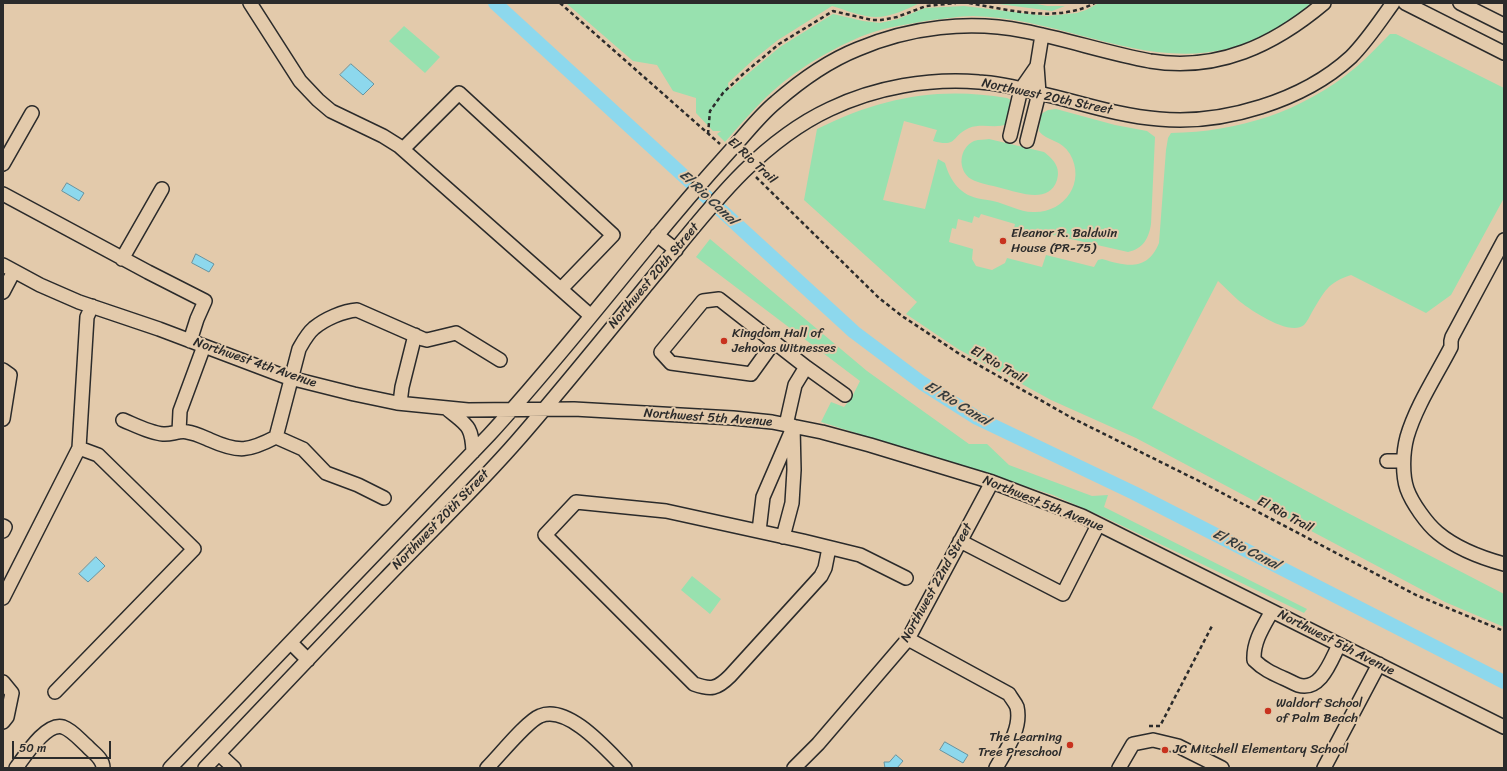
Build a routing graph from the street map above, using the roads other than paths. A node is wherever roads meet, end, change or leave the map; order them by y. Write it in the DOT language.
graph roads {
  1 [pos="250,3"];
  2 [pos="1324,3"];
  3 [pos="1393,3"];
  4 [pos="1405,3"];
  5 [pos="1460,3"];
  6 [pos="1504,25"];
  7 [pos="1042,35"];
  8 [pos="1504,53"];
  9 [pos="1037,66"];
  10 [pos="1020,89"];
  11 [pos="1039,93"];
  12 [pos="32,113"];
  13 [pos="1010,136"];
  14 [pos="1027,140"];
  15 [pos="403,149"];
  16 [pos="3,164"];
  17 [pos="162,189"];
  18 [pos="3,194"];
  19 [pos="658,235"];
  20 [pos="1504,240"];
  21 [pos="676,250"];
  22 [pos="122,259"];
  23 [pos="8,268"];
  24 [pos="560,289"];
  25 [pos="3,292"];
  26 [pos="92,306"];
  27 [pos="591,316"];
  28 [pos="415,335"];
  29 [pos="190,341"];
  30 [pos="774,342"];
  31 [pos="204,346"];
  32 [pos="500,360"];
  33 [pos="806,367"];
  34 [pos="3,370"];
  35 [pos="292,378"];
  36 [pos="845,395"];
  37 [pos="400,403"];
  38 [pos="446,408"];
  39 [pos="545,409"];
  40 [pos="513,410"];
  41 [pos="3,419"];
  42 [pos="123,420"];
  43 [pos="789,426"];
  44 [pos="179,432"];
  45 [pos="276,437"];
  46 [pos="79,448"];
  47 [pos="473,452"];
  48 [pos="1387,461"];
  49 [pos="1403,461"];
  50 [pos="992,482"];
  51 [pos="384,498"];
  52 [pos="1098,525"];
  53 [pos="3,526"];
  54 [pos="3,531"];
  55 [pos="759,531"];
  56 [pos="783,537"];
  57 [pos="960,541"];
  58 [pos="829,548"];
  59 [pos="1504,564"];
  60 [pos="906,578"];
  61 [pos="3,598"];
  62 [pos="1272,611"];
  63 [pos="908,639"];
  64 [pos="291,643"];
  65 [pos="1339,645"];
  66 [pos="308,660"];
  67 [pos="1379,664"];
  68 [pos="3,682"];
  69 [pos="55,692"];
  70 [pos="3,722"];
  71 [pos="1504,727"];
  72 [pos="219,754"];
  73 [pos="16,768"];
  74 [pos="103,768"];
  75 [pos="170,768"];
  76 [pos="205,768"];
  77 [pos="234,768"];
  78 [pos="487,768"];
  79 [pos="625,768"];
  80 [pos="794,768"];
  81 [pos="996,768"];
  82 [pos="1119,768"];
  83 [pos="1222,768"];
  84 [pos="1324,768"];
  1 -- 15 [label="street"];
  2 -- 7 [label="street, Northwest 20th Street"];
  3 -- 11 [label="street, Northwest 20th Street"];
  4 -- 8 [label="street"];
  5 -- 6 [label="street"];
  7 -- 9 [label="street"];
  7 -- 19 [label="street, Northwest 20th Street"];
  9 -- 10 [label="street"];
  9 -- 11 [label="street"];
  10 -- 11 [label="street, Northwest 20th Street"];
  10 -- 13 [label="street"];
  10 -- 21 [label="street, Northwest 20th Street"];
  11 -- 14 [label="street"];
  12 -- 16 [label="street"];
  15 -- 24 [label="street"];
  15 -- 24 [label="street"];
  17 -- 22 [label="street"];
  18 -- 22 [label="street"];
  19 -- 21 [label="street"];
  19 -- 27 [label="street, Northwest 20th Street"];
  20 -- 49 [label="street"];
  21 -- 39 [label="street, Northwest 20th Street"];
  22 -- 29 [label="street"];
  23 -- 25 [label="street"];
  23 -- 26 [label="street, Northwest 4th Avenue"];
  24 -- 27 [label="street"];
  26 -- 29 [label="street, Northwest 4th Avenue"];
  26 -- 46 [label="street"];
  27 -- 40 [label="street, Northwest 20th Street"];
  28 -- 32 [label="street"];
  28 -- 35 [label="street"];
  28 -- 37 [label="street"];
  29 -- 31 [label="street, Northwest 4th Avenue"];
  30 -- 30 [label="street"];
  30 -- 33 [label="street"];
  31 -- 35 [label="street, Northwest 4th Avenue"];
  31 -- 44 [label="street"];
  33 -- 36 [label="street"];
  33 -- 43 [label="street"];
  34 -- 41 [label="street"];
  35 -- 37 [label="street, Northwest 4th Avenue"];
  35 -- 45 [label="street"];
  37 -- 38 [label="street, Northwest 4th Avenue"];
  38 -- 40 [label="street, Northwest 4th Avenue"];
  38 -- 47 [label="street"];
  39 -- 40 [label="street, Northwest 4th Avenue"];
  39 -- 43 [label="street, Northwest 5th Avenue"];
  39 -- 66 [label="street, Northwest 20th Street"];
  40 -- 47 [label="street, Northwest 20th Street"];
  42 -- 44 [label="street"];
  43 -- 50 [label="street, Northwest 5th Avenue"];
  43 -- 55 [label="street"];
  43 -- 56 [label="street"];
  44 -- 45 [label="street"];
  45 -- 51 [label="street"];
  46 -- 61 [label="street"];
  46 -- 69 [label="street"];
  47 -- 64 [label="street, Northwest 20th Street"];
  48 -- 49 [label="street"];
  49 -- 59 [label="street"];
  50 -- 52 [label="street, Northwest 5th Avenue"];
  50 -- 57 [label="street, Northwest 22nd Street"];
  52 -- 57 [label="street"];
  52 -- 62 [label="street, Northwest 5th Avenue"];
  53 -- 54 [label="street"];
  55 -- 56 [label="street"];
  55 -- 58 [label="street"];
  56 -- 58 [label="street"];
  57 -- 63 [label="street, Northwest 22nd Street"];
  58 -- 60 [label="street"];
  62 -- 65 [label="street, Northwest 5th Avenue"];
  62 -- 65 [label="street"];
  63 -- 80 [label="street, Northwest 22nd Street"];
  63 -- 81 [label="street"];
  64 -- 66 [label="street"];
  64 -- 75 [label="street, Northwest 20th Street"];
  65 -- 67 [label="street, Northwest 5th Avenue"];
  66 -- 72 [label="street, Northwest 20th Street"];
  67 -- 71 [label="street, Northwest 5th Avenue"];
  67 -- 84 [label="street"];
  68 -- 70 [label="street"];
  72 -- 76 [label="street, Northwest 20th Street"];
  72 -- 77 [label="street"];
  73 -- 74 [label="street"];
  78 -- 79 [label="street"];
  82 -- 83 [label="street"];
}
